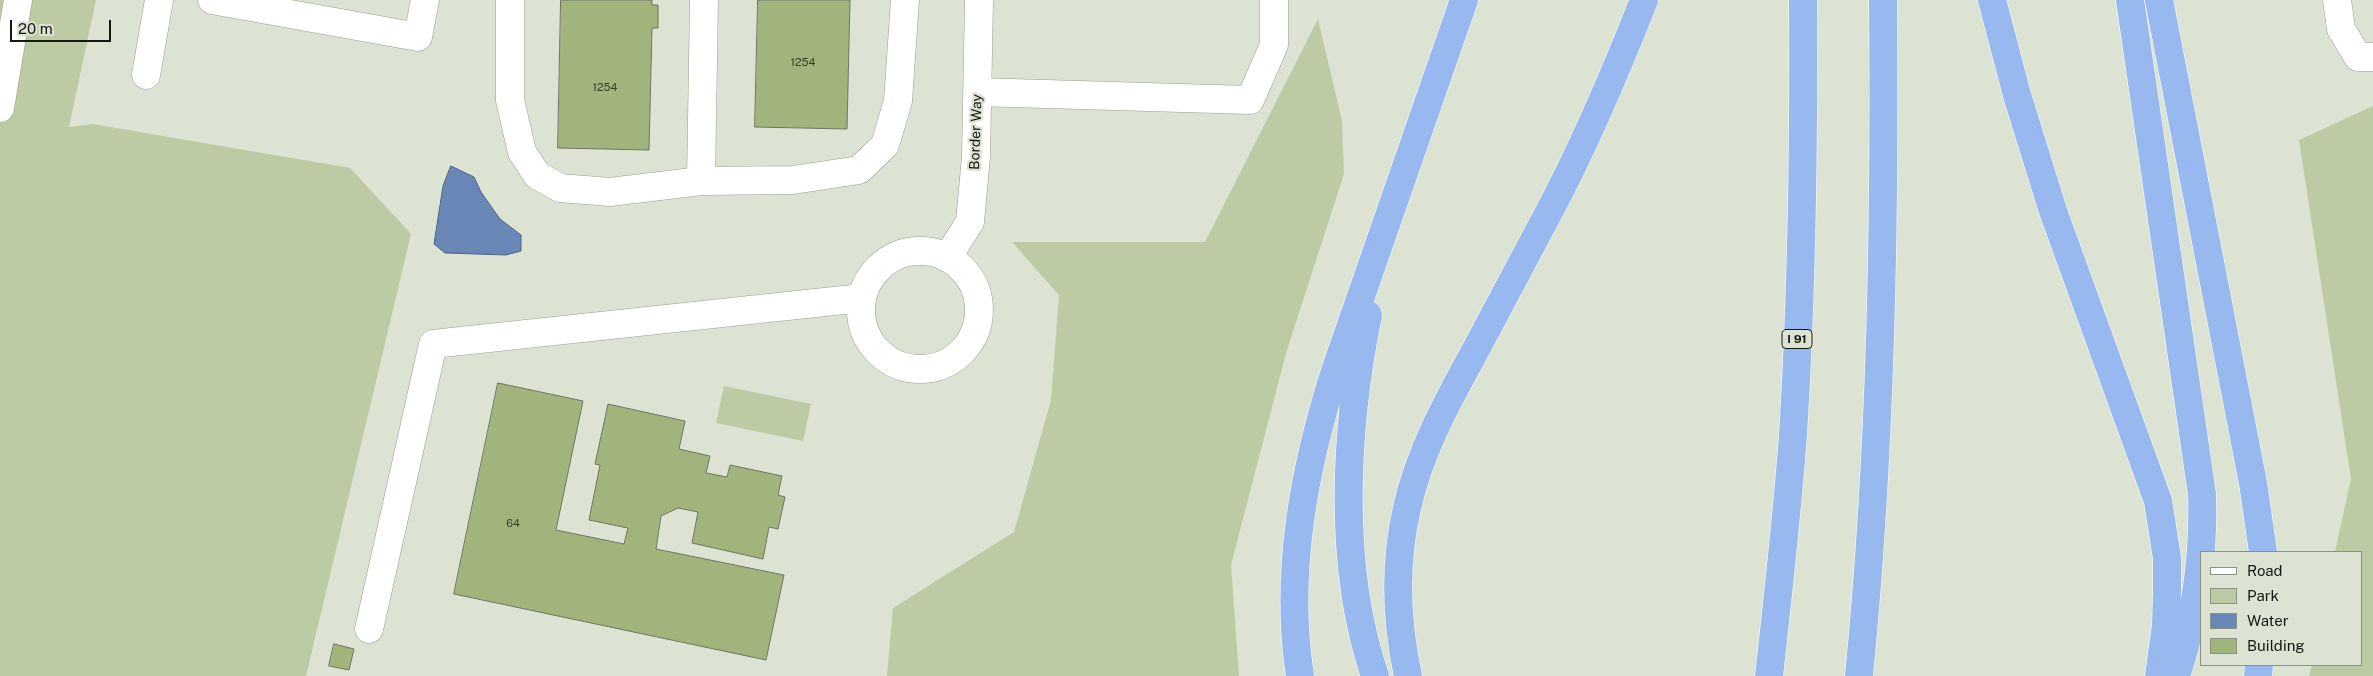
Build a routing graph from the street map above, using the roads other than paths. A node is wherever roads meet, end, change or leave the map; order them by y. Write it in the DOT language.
graph roads {
  1 [pos="18,0"];
  2 [pos="159,0"];
  3 [pos="212,0"];
  4 [pos="425,0"];
  5 [pos="510,0"];
  6 [pos="704,0"];
  7 [pos="905,0"];
  8 [pos="979,0"];
  9 [pos="1274,0"];
  10 [pos="1464,0"];
  11 [pos="1644,0"];
  12 [pos="1802,0"];
  13 [pos="1883,0"];
  14 [pos="1992,0"];
  15 [pos="2130,0"];
  16 [pos="2159,0"];
  17 [pos="2337,0"];
  18 [pos="2373,57"];
  19 [pos="146,75"];
  20 [pos="977,92"];
  21 [pos="0,108"];
  22 [pos="1412,147"];
  23 [pos="701,181"];
  24 [pos="947,258"];
  25 [pos="862,298"];
  26 [pos="2201,551"];
  27 [pos="2263,551"];
  28 [pos="2200,560"];
  29 [pos="370,629"];
  30 [pos="1300,676"];
  31 [pos="1375,676"];
  32 [pos="1408,676"];
  33 [pos="1769,676"];
  34 [pos="1859,676"];
  35 [pos="2159,676"];
  36 [pos="2176,676"];
  1 -- 21 [label="street"];
  2 -- 19 [label="street"];
  3 -- 4 [label="street"];
  5 -- 23 [label="street"];
  6 -- 23 [label="street"];
  7 -- 23 [label="street"];
  8 -- 20 [label="street, Border Way"];
  9 -- 20 [label="street"];
  10 -- 22 [label="highway"];
  11 -- 32 [label="highway"];
  12 -- 33 [label="highway, I 91"];
  13 -- 34 [label="highway"];
  14 -- 35 [label="highway"];
  15 -- 26 [label="highway"];
  16 -- 27 [label="highway"];
  17 -- 18 [label="street"];
  20 -- 24 [label="street, Border Way"];
  22 -- 30 [label="highway"];
  22 -- 31 [label="highway"];
  24 -- 25 [label="street"];
  24 -- 25 [label="street"];
  25 -- 29 [label="street"];
  28 -- 36 [label="highway"];
}
